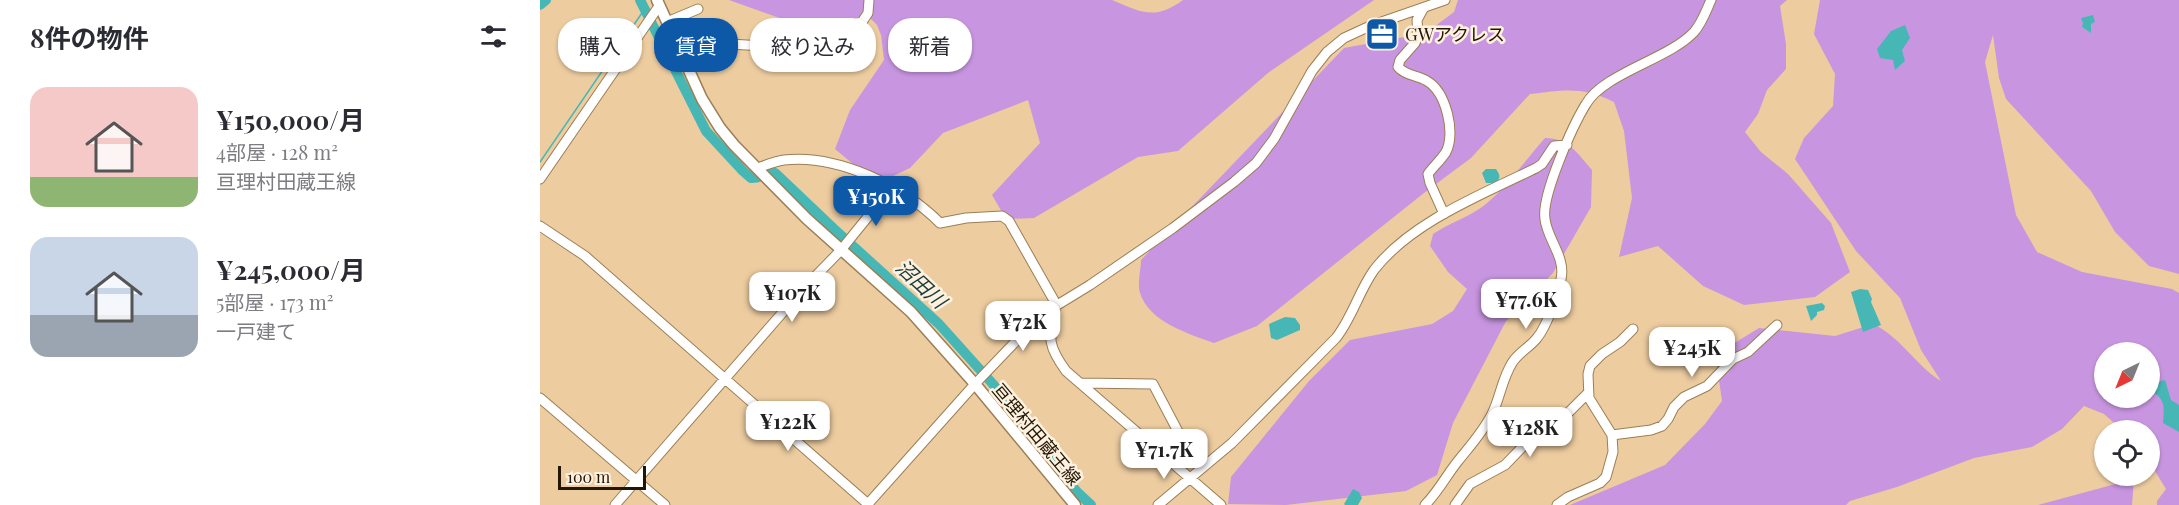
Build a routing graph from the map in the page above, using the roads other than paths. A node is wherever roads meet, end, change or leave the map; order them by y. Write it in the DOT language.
graph roads {
  1 [pos="870,0"];
  2 [pos="1445,0"];
  3 [pos="1711,0"];
  4 [pos="658,3"];
  5 [pos="698,9"];
  6 [pos="1423,9"];
  7 [pos="665,18"];
  8 [pos="677,18"];
  9 [pos="738,44"];
  10 [pos="689,72"];
  11 [pos="1567,145"];
  12 [pos="762,173"];
  13 [pos="540,179"];
  14 [pos="892,187"];
  15 [pos="1444,214"];
  16 [pos="540,226"];
  17 [pos="841,250"];
  18 [pos="1056,304"];
  19 [pos="1777,325"];
  20 [pos="1633,328"];
  21 [pos="725,380"];
  22 [pos="1081,383"];
  23 [pos="975,384"];
  24 [pos="1588,393"];
  25 [pos="540,398"];
  26 [pos="1612,435"];
  27 [pos="1201,468"];
  28 [pos="1189,477"];
  29 [pos="636,480"];
  30 [pos="615,505"];
  31 [pos="665,505"];
  32 [pos="868,505"];
  33 [pos="1075,505"];
  34 [pos="1158,505"];
  35 [pos="1221,505"];
  36 [pos="1425,505"];
  37 [pos="1455,505"];
  38 [pos="1557,505"];
  1 -- 9 [label="street"];
  2 -- 6 [label="street"];
  3 -- 11 [label="street"];
  4 -- 7 [label="main road, 亘理村田蔵王線"];
  4 -- 13 [label="street"];
  5 -- 8 [label="street"];
  6 -- 15 [label="street"];
  6 -- 18 [label="street"];
  10 -- 12 [label="main road, 亘理村田蔵王線"];
  11 -- 15 [label="street"];
  11 -- 36 [label="street"];
  12 -- 14 [label="street"];
  12 -- 17 [label="main road, 亘理村田蔵王線"];
  14 -- 17 [label="street"];
  14 -- 18 [label="street"];
  15 -- 27 [label="street"];
  16 -- 21 [label="street"];
  17 -- 21 [label="street"];
  17 -- 23 [label="main road, 亘理村田蔵王線"];
  18 -- 22 [label="street"];
  18 -- 23 [label="street"];
  19 -- 26 [label="street"];
  20 -- 24 [label="street"];
  21 -- 29 [label="street"];
  21 -- 32 [label="street"];
  22 -- 27 [label="street"];
  22 -- 28 [label="street"];
  23 -- 32 [label="street"];
  23 -- 33 [label="main road, 亘理村田蔵王線"];
  24 -- 26 [label="street"];
  24 -- 37 [label="street"];
  25 -- 29 [label="street"];
  26 -- 38 [label="street"];
  27 -- 28 [label="street"];
  28 -- 34 [label="street"];
  28 -- 35 [label="street"];
  29 -- 30 [label="street"];
  29 -- 31 [label="street"];
}
